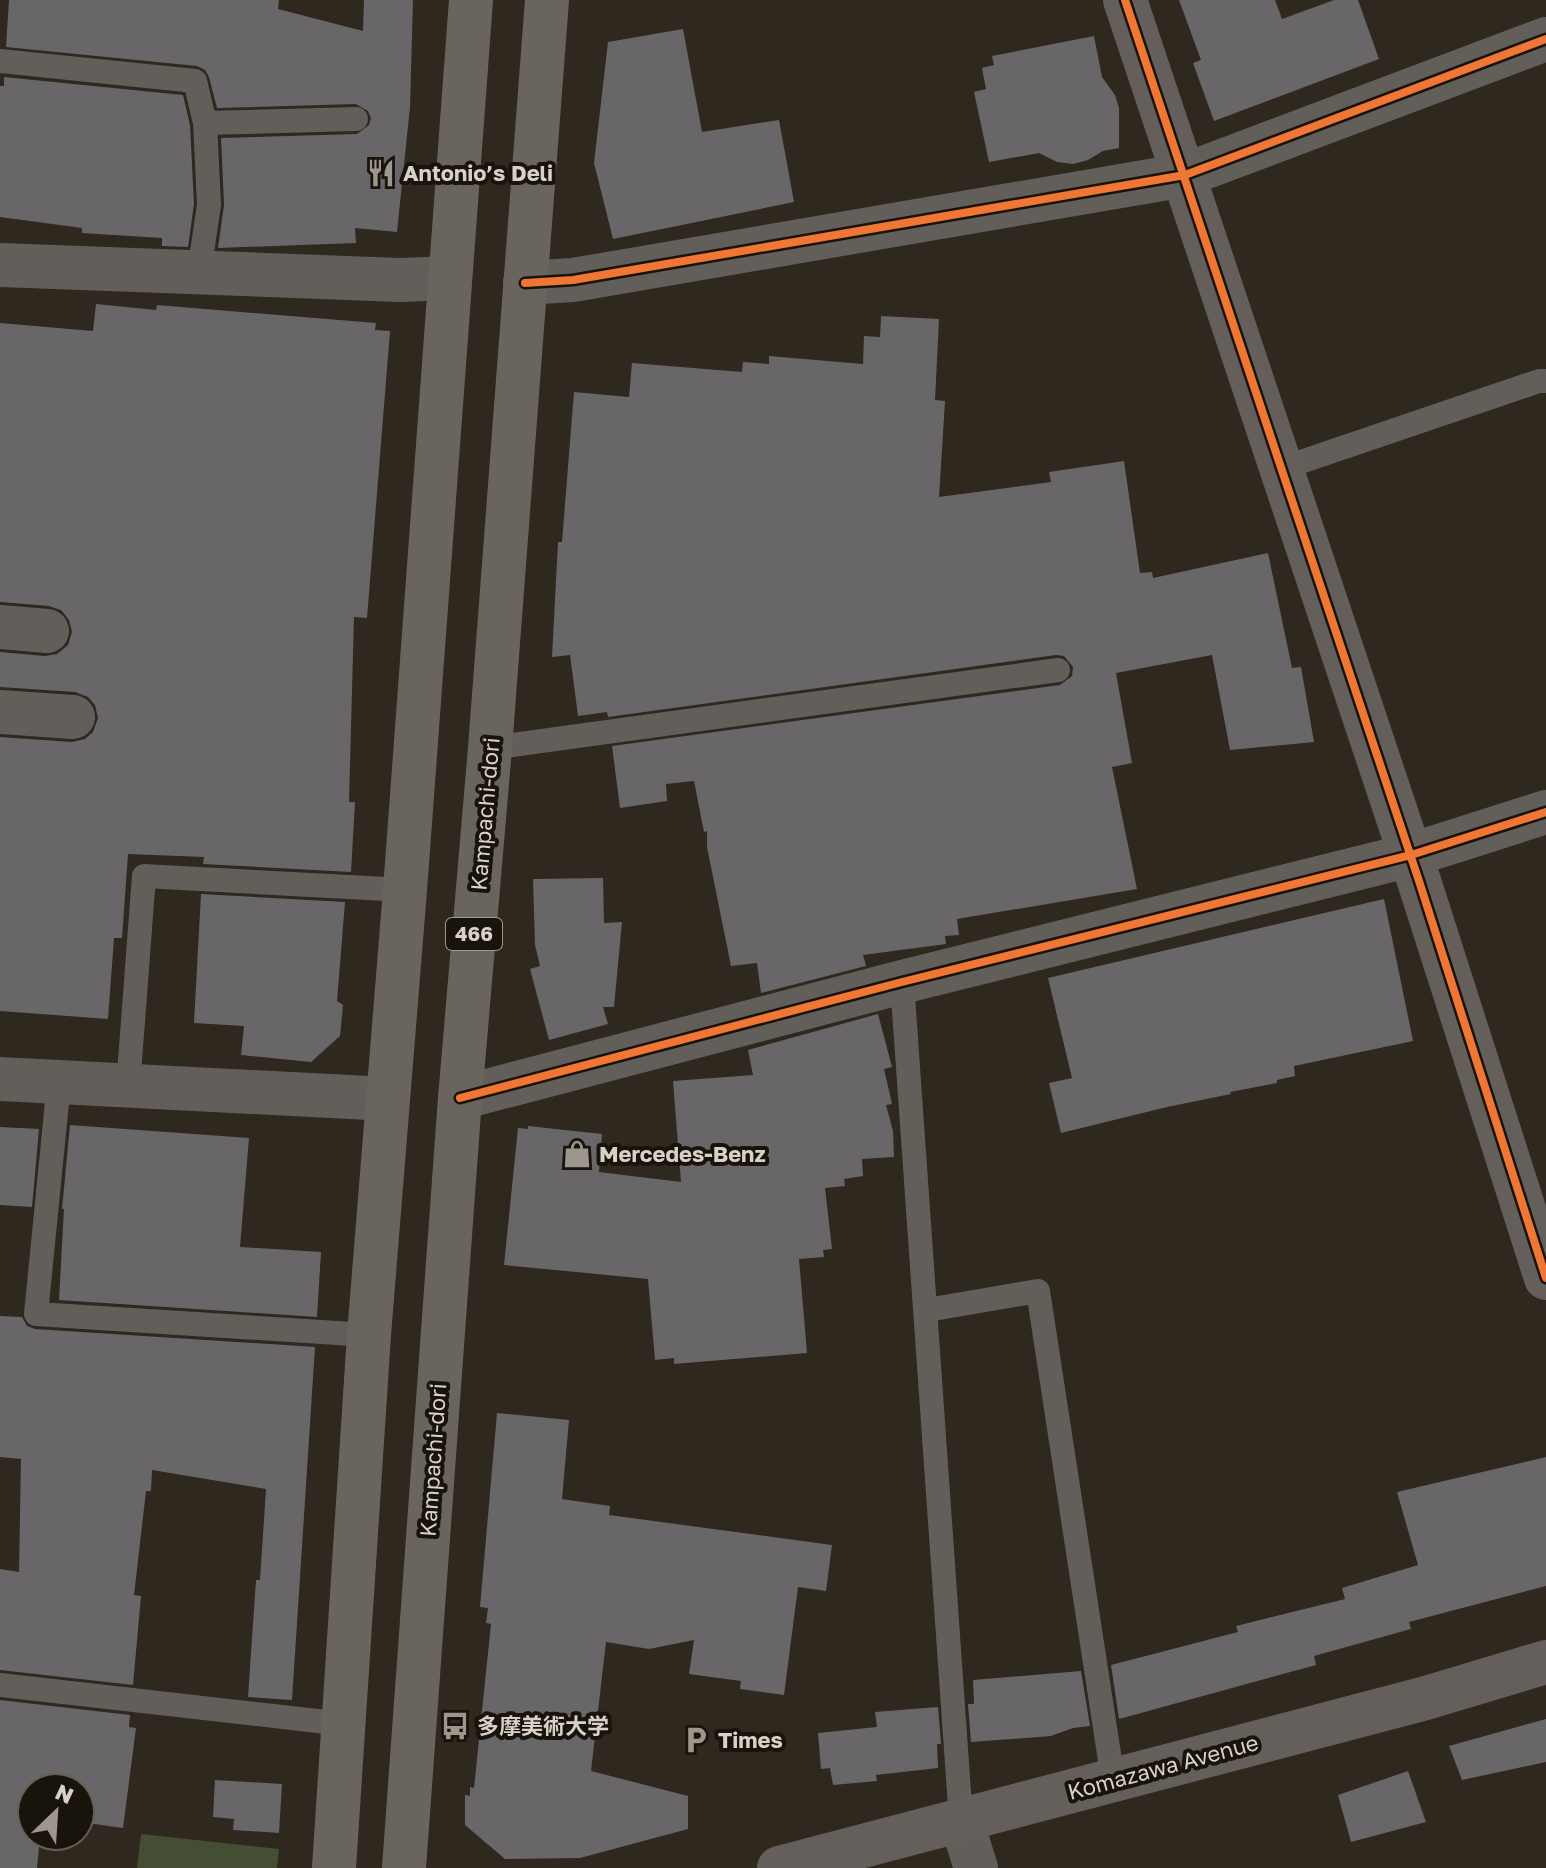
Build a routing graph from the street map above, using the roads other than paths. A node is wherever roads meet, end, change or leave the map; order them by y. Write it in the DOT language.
graph roads {
  1 [pos="471,0"];
  2 [pos="547,0"];
  3 [pos="1125,0"];
  4 [pos="1546,39"];
  5 [pos="0,61"];
  6 [pos="356,119"];
  7 [pos="205,123"];
  8 [pos="1185,175"];
  9 [pos="0,265"];
  10 [pos="199,272"];
  11 [pos="450,278"];
  12 [pos="525,283"];
  13 [pos="1546,381"];
  14 [pos="1280,469"];
  15 [pos="0,627"];
  16 [pos="47,631"];
  17 [pos="1058,670"];
  18 [pos="0,712"];
  19 [pos="73,717"];
  20 [pos="490,748"];
  21 [pos="1546,812"];
  22 [pos="1411,855"];
  23 [pos="405,890"];
  24 [pos="902,982"];
  25 [pos="0,1079"];
  26 [pos="59,1082"];
  27 [pos="128,1087"];
  28 [pos="460,1098"];
  29 [pos="388,1099"];
  30 [pos="1546,1278"];
  31 [pos="927,1310"];
  32 [pos="369,1335"];
  33 [pos="1546,1662"];
  34 [pos="0,1685"];
  35 [pos="344,1724"];
  36 [pos="1113,1780"];
  37 [pos="961,1820"];
  38 [pos="334,1868"];
  39 [pos="404,1868"];
  40 [pos="779,1868"];
  41 [pos="976,1868"];
  1 -- 11 [label="highway"];
  2 -- 12 [label="highway, Kampachi-dori / 466"];
  3 -- 8 [label="street"];
  4 -- 8 [label="street"];
  5 -- 7 [label="lane"];
  6 -- 7 [label="lane"];
  7 -- 10 [label="lane"];
  8 -- 12 [label="street"];
  8 -- 14 [label="street"];
  9 -- 10 [label="street"];
  10 -- 11 [label="street"];
  11 -- 23 [label="highway"];
  12 -- 20 [label="highway, Kampachi-dori / 466"];
  13 -- 14 [label="lane"];
  14 -- 22 [label="street"];
  15 -- 16 [label="street"];
  17 -- 20 [label="lane"];
  18 -- 19 [label="street"];
  20 -- 28 [label="highway, Kampachi-dori / 466"];
  21 -- 22 [label="street"];
  22 -- 24 [label="street"];
  22 -- 30 [label="street"];
  23 -- 27 [label="lane"];
  23 -- 29 [label="highway"];
  24 -- 28 [label="street"];
  24 -- 31 [label="lane"];
  25 -- 26 [label="street"];
  26 -- 27 [label="street"];
  26 -- 32 [label="lane"];
  27 -- 29 [label="street"];
  28 -- 39 [label="highway, Kampachi-dori / 466"];
  29 -- 32 [label="highway"];
  31 -- 36 [label="lane"];
  31 -- 37 [label="lane"];
  32 -- 35 [label="highway"];
  33 -- 36 [label="street, Komazawa Avenue"];
  34 -- 35 [label="lane"];
  35 -- 38 [label="highway"];
  36 -- 37 [label="street, Komazawa Avenue"];
  37 -- 40 [label="street, Komazawa Avenue"];
  37 -- 41 [label="street"];
}
